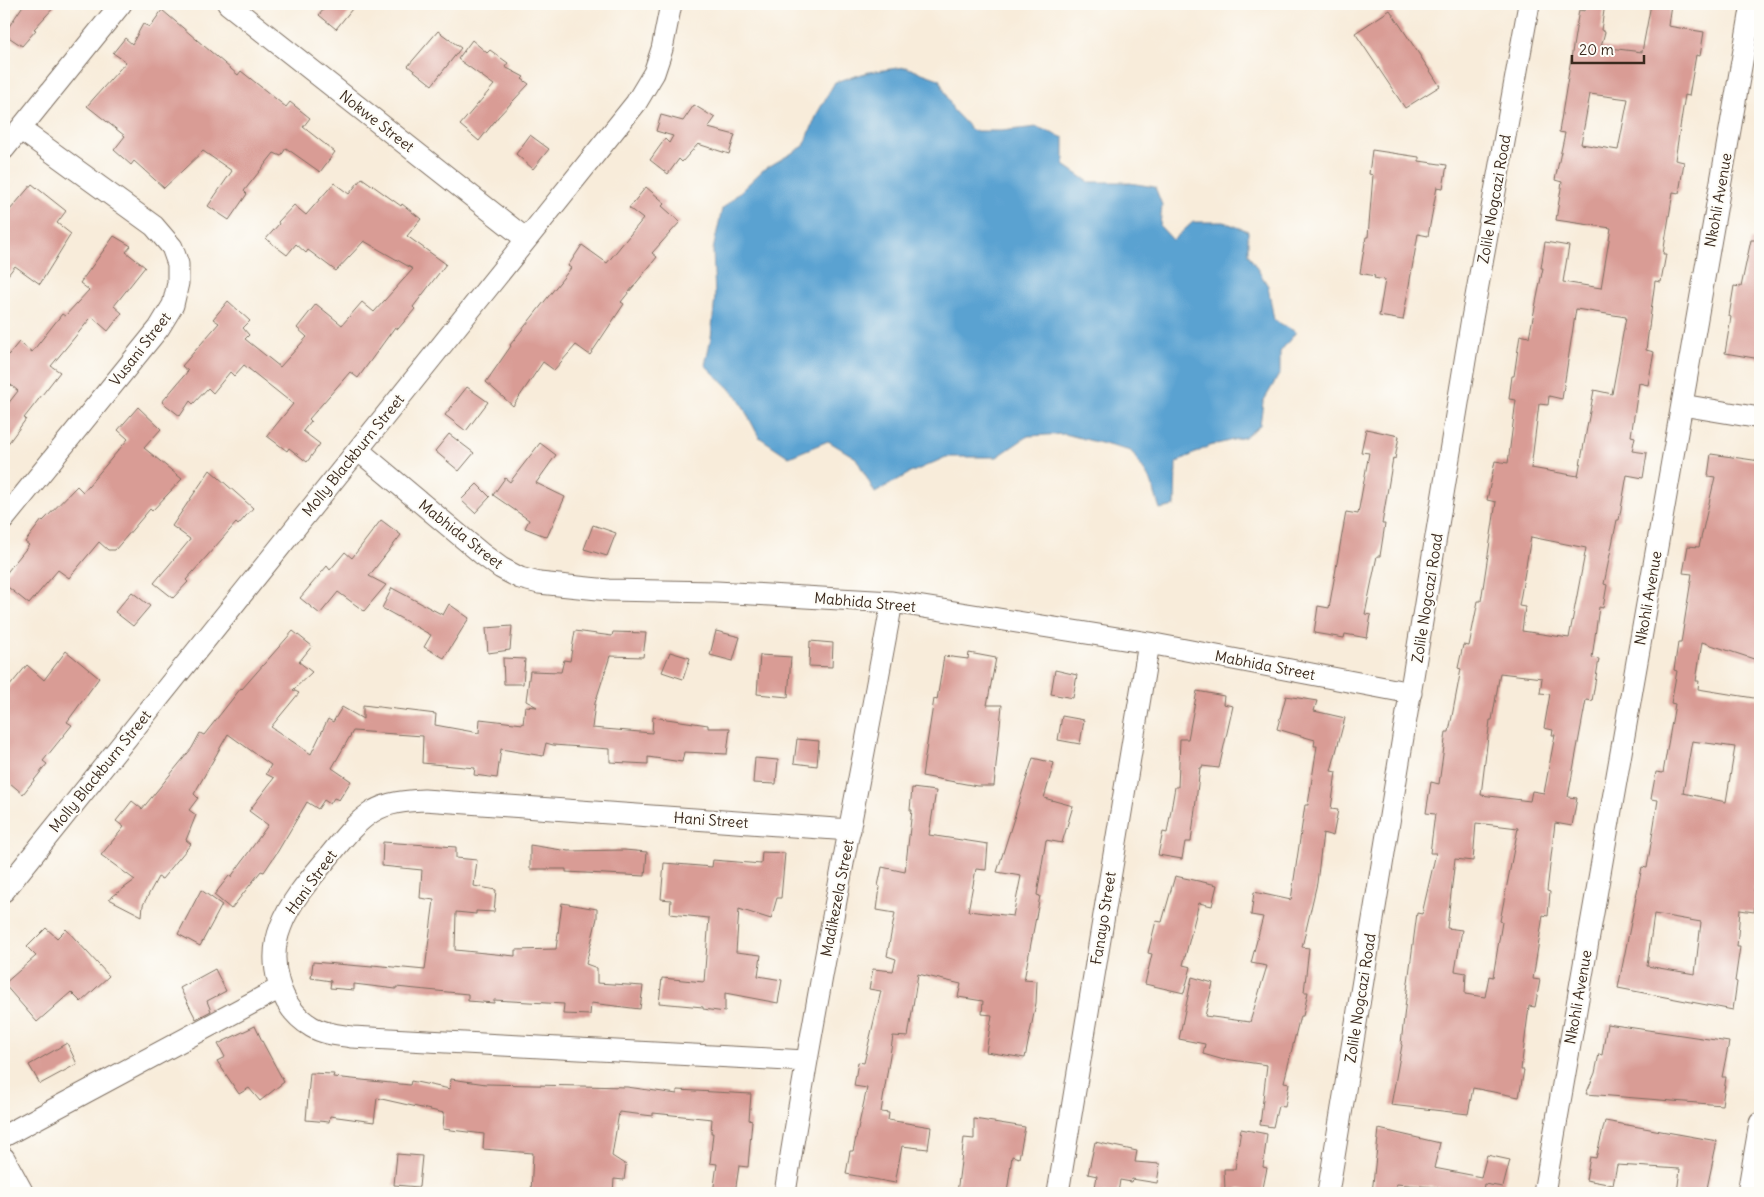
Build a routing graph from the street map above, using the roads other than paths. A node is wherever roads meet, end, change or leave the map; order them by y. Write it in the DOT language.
graph roads {
  1 [pos="121,4"];
  2 [pos="228,4"];
  3 [pos="671,4"];
  4 [pos="1529,4"];
  5 [pos="1752,4"];
  6 [pos="20,129"];
  7 [pos="4,148"];
  8 [pos="526,239"];
  9 [pos="1682,405"];
  10 [pos="1760,418"];
  11 [pos="358,450"];
  12 [pos="4,519"];
  13 [pos="892,602"];
  14 [pos="1149,644"];
  15 [pos="1411,693"];
  16 [pos="850,830"];
  17 [pos="4,891"];
  18 [pos="280,988"];
  19 [pos="806,1061"];
  20 [pos="1760,1123"];
  21 [pos="4,1136"];
  22 [pos="4,1158"];
  23 [pos="23,1193"];
  24 [pos="785,1193"];
  25 [pos="1058,1193"];
  26 [pos="1328,1193"];
  27 [pos="1544,1193"];
  28 [pos="1748,1193"];
  1 -- 6 [label="street"];
  2 -- 8 [label="street, Nokwe Street"];
  3 -- 8 [label="street, Molly Blackburn Street"];
  4 -- 15 [label="street, Zolile Nogcazi Road"];
  5 -- 9 [label="street, Nkohli Avenue"];
  6 -- 7 [label="street"];
  6 -- 12 [label="street, Vusani Street"];
  8 -- 11 [label="street, Molly Blackburn Street"];
  9 -- 10 [label="street"];
  9 -- 27 [label="street, Nkohli Avenue"];
  11 -- 13 [label="street, Mabhida Street"];
  11 -- 17 [label="street, Molly Blackburn Street"];
  13 -- 14 [label="street, Mabhida Street"];
  13 -- 16 [label="street, Madikezela Street"];
  14 -- 15 [label="street, Mabhida Street"];
  14 -- 25 [label="street, Fanayo Street"];
  15 -- 26 [label="street, Zolile Nogcazi Road"];
  16 -- 18 [label="street, Hani Street"];
  16 -- 19 [label="street, Madikezela Street"];
  18 -- 19 [label="street, Hani Street"];
  18 -- 21 [label="street"];
  19 -- 24 [label="street, Madikezela Street"];
  20 -- 28 [label="street"];
  22 -- 23 [label="street"];
}
